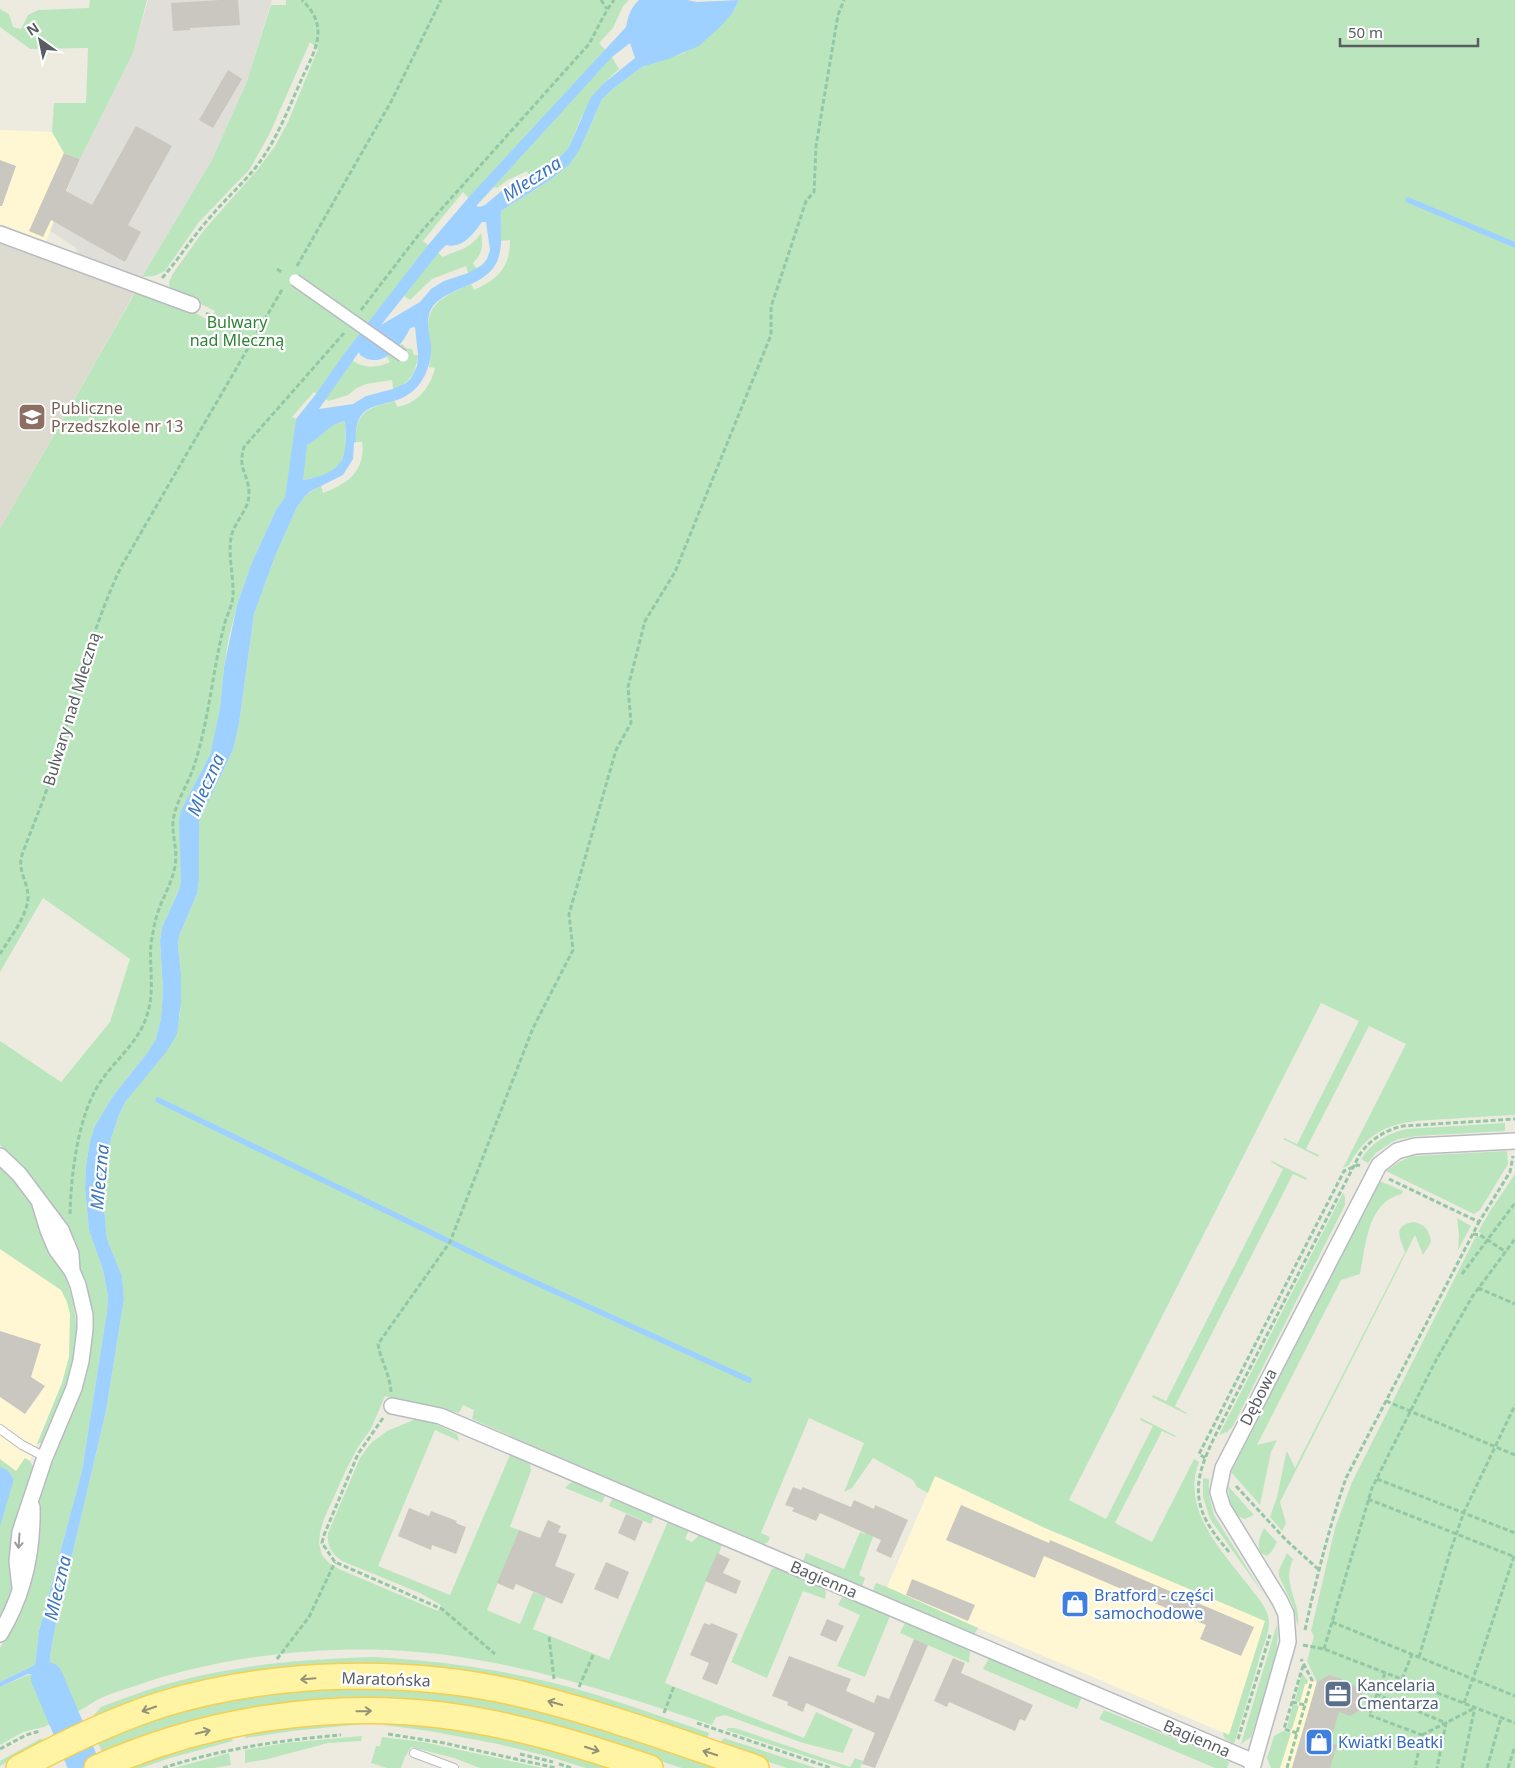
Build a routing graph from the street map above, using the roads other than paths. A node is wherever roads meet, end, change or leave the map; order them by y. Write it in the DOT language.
graph roads {
  1 [pos="0,234"];
  2 [pos="291,279"];
  3 [pos="192,305"];
  4 [pos="403,356"];
  5 [pos="1513,1142"];
  6 [pos="0,1156"];
  7 [pos="40,1204"];
  8 [pos="72,1271"];
  9 [pos="392,1406"];
  10 [pos="0,1429"];
  11 [pos="45,1457"];
  12 [pos="0,1634"];
  13 [pos="414,1753"];
  14 [pos="1253,1765"];
  15 [pos="102,1766"];
  16 [pos="19,1768"];
  17 [pos="454,1768"];
  18 [pos="650,1768"];
  19 [pos="756,1768"];
  1 -- 3 [label="street"];
  2 -- 4 [label="street, bridge"];
  5 -- 14 [label="street, Dębowa"];
  6 -- 7 [label="street"];
  7 -- 8 [label="street"];
  7 -- 8 [label="street"];
  8 -- 11 [label="street"];
  9 -- 14 [label="street, Bagienna"];
  10 -- 11 [label="lane"];
  11 -- 12 [label="street"];
  13 -- 17 [label="lane"];
  15 -- 18 [label="main road, Maratońska, one-way"];
  19 -- 16 [label="main road, Maratońska, one-way"];
}
